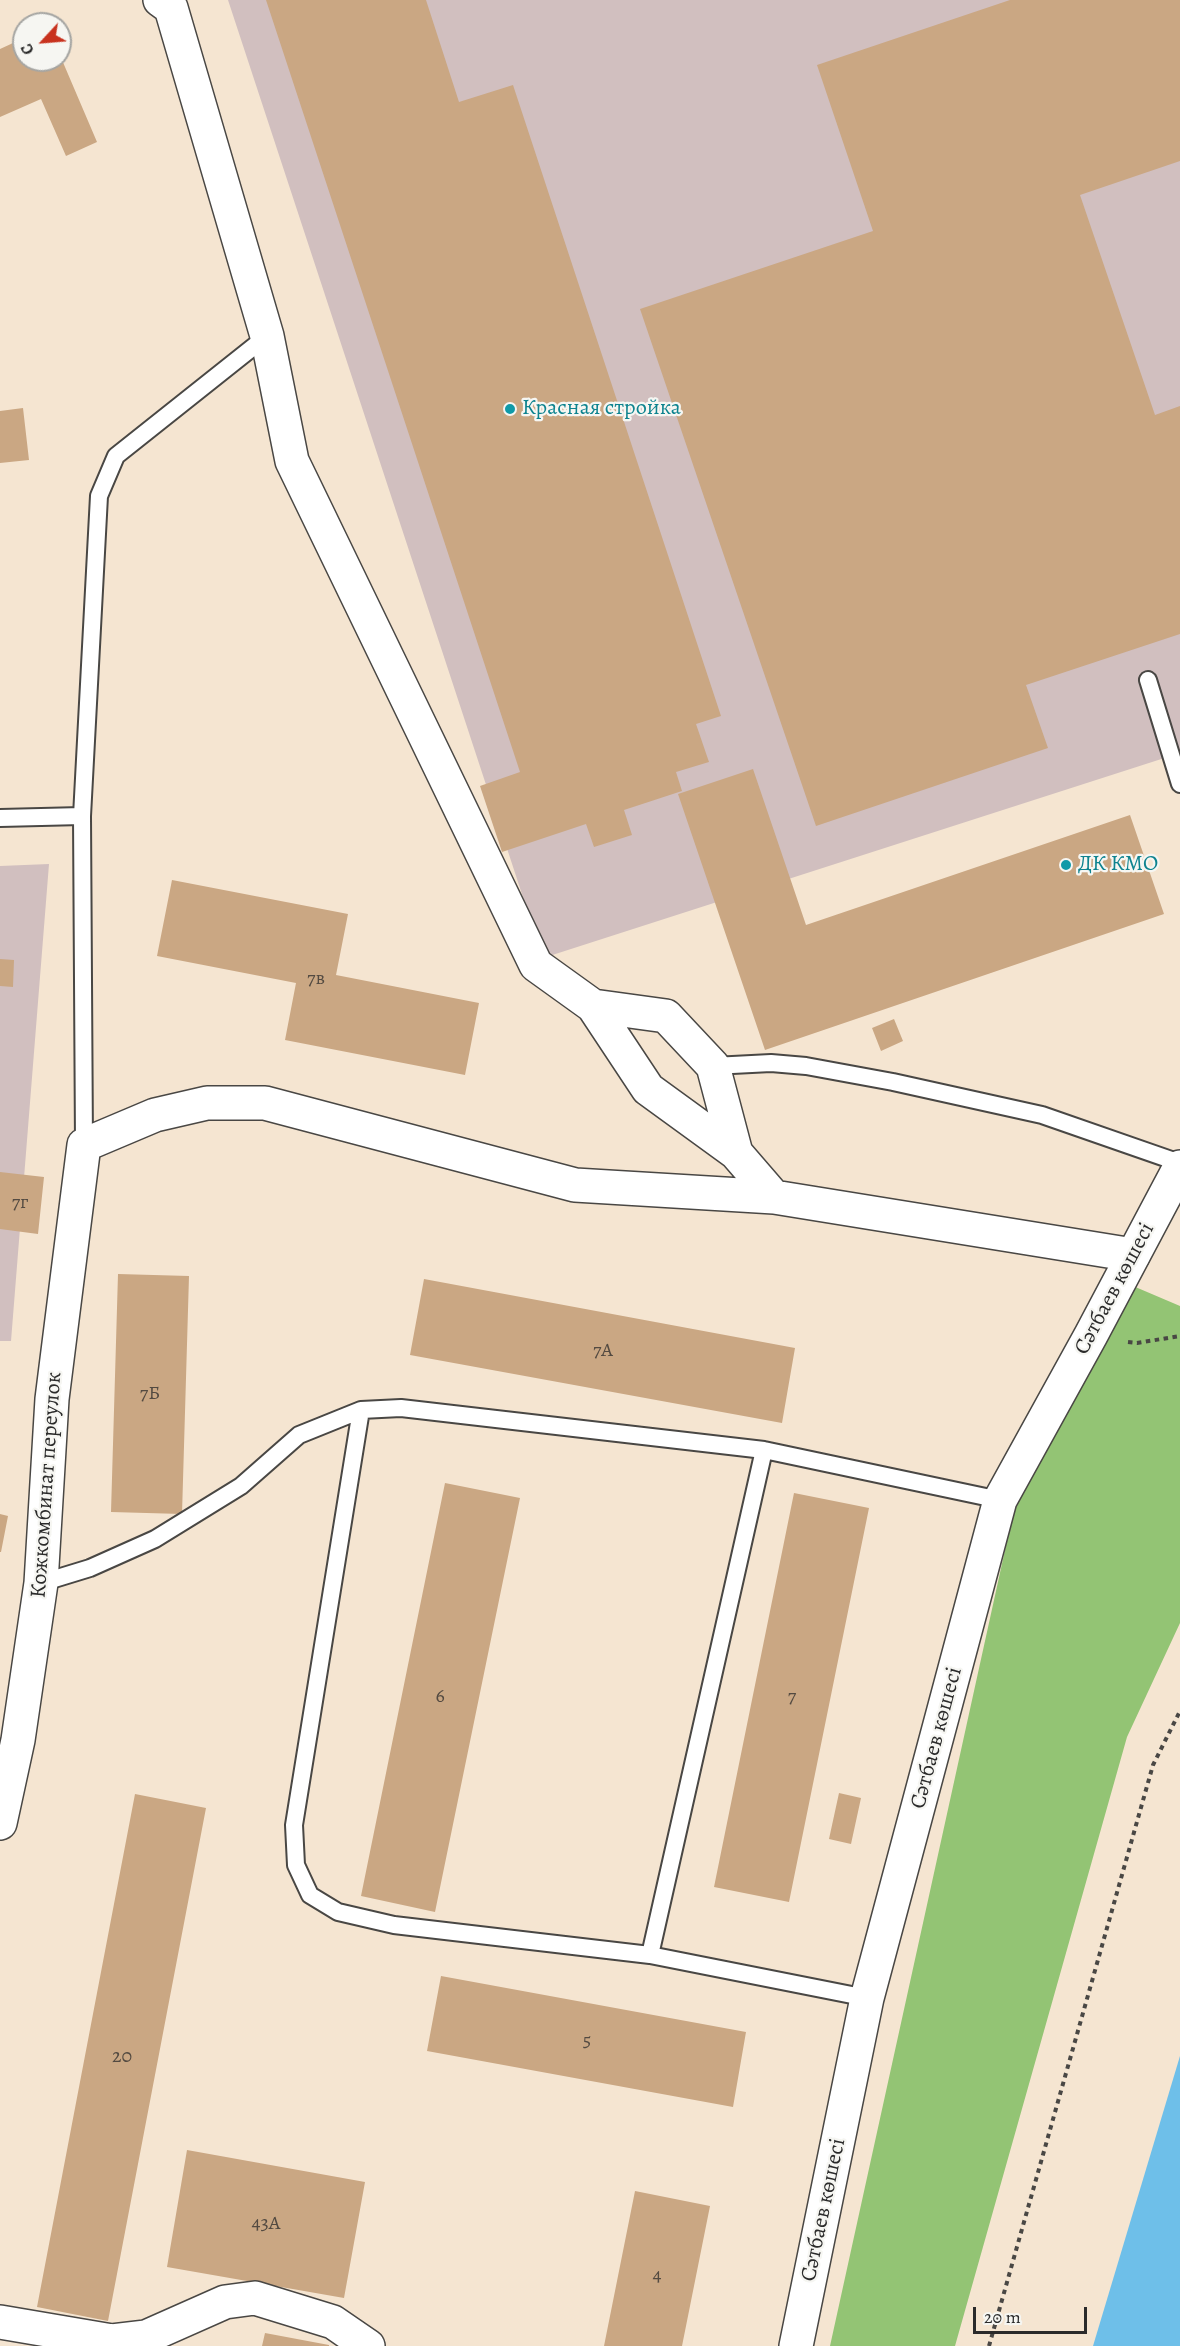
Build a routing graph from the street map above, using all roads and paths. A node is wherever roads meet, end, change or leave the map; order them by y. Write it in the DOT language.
graph roads {
  1 [pos="166,3"];
  2 [pos="267,336"];
  3 [pos="1148,680"];
  4 [pos="1180,784"];
  5 [pos="82,816"];
  6 [pos="0,818"];
  7 [pos="593,1006"];
  8 [pos="713,1066"];
  9 [pos="84,1145"];
  10 [pos="735,1153"];
  11 [pos="1180,1165"];
  12 [pos="774,1197"];
  13 [pos="1133,1255"];
  14 [pos="1091,1335"];
  15 [pos="1180,1336"];
  16 [pos="361,1410"];
  17 [pos="764,1450"];
  18 [pos="1000,1500"];
  19 [pos="41,1583"];
  20 [pos="1180,1711"];
  21 [pos="0,1822"];
  22 [pos="650,1955"];
  23 [pos="867,1998"];
  24 [pos="0,2322"];
  25 [pos="368,2346"];
  26 [pos="796,2346"];
  27 [pos="989,2346"];
  1 -- 2 [label="street"];
  2 -- 5 [label="lane"];
  2 -- 7 [label="street"];
  3 -- 4 [label="lane"];
  5 -- 6 [label="lane"];
  5 -- 9 [label="lane"];
  7 -- 8 [label="street"];
  7 -- 10 [label="street"];
  8 -- 10 [label="street"];
  8 -- 11 [label="lane"];
  9 -- 12 [label="street"];
  9 -- 19 [label="street, Кожкомбинат переулок"];
  10 -- 12 [label="street"];
  11 -- 13 [label="street, Сәтбаев көшесі"];
  12 -- 13 [label="street"];
  13 -- 14 [label="street, Сәтбаев көшесі"];
  14 -- 15 [label="path"];
  14 -- 18 [label="street, Сәтбаев көшесі"];
  16 -- 17 [label="lane"];
  16 -- 19 [label="lane"];
  16 -- 22 [label="lane"];
  17 -- 18 [label="lane"];
  17 -- 22 [label="lane"];
  18 -- 23 [label="street, Сәтбаев көшесі"];
  19 -- 21 [label="street, Кожкомбинат переулок"];
  20 -- 27 [label="path"];
  22 -- 23 [label="lane"];
  23 -- 26 [label="street, Сәтбаев көшесі"];
  24 -- 25 [label="street"];
}
